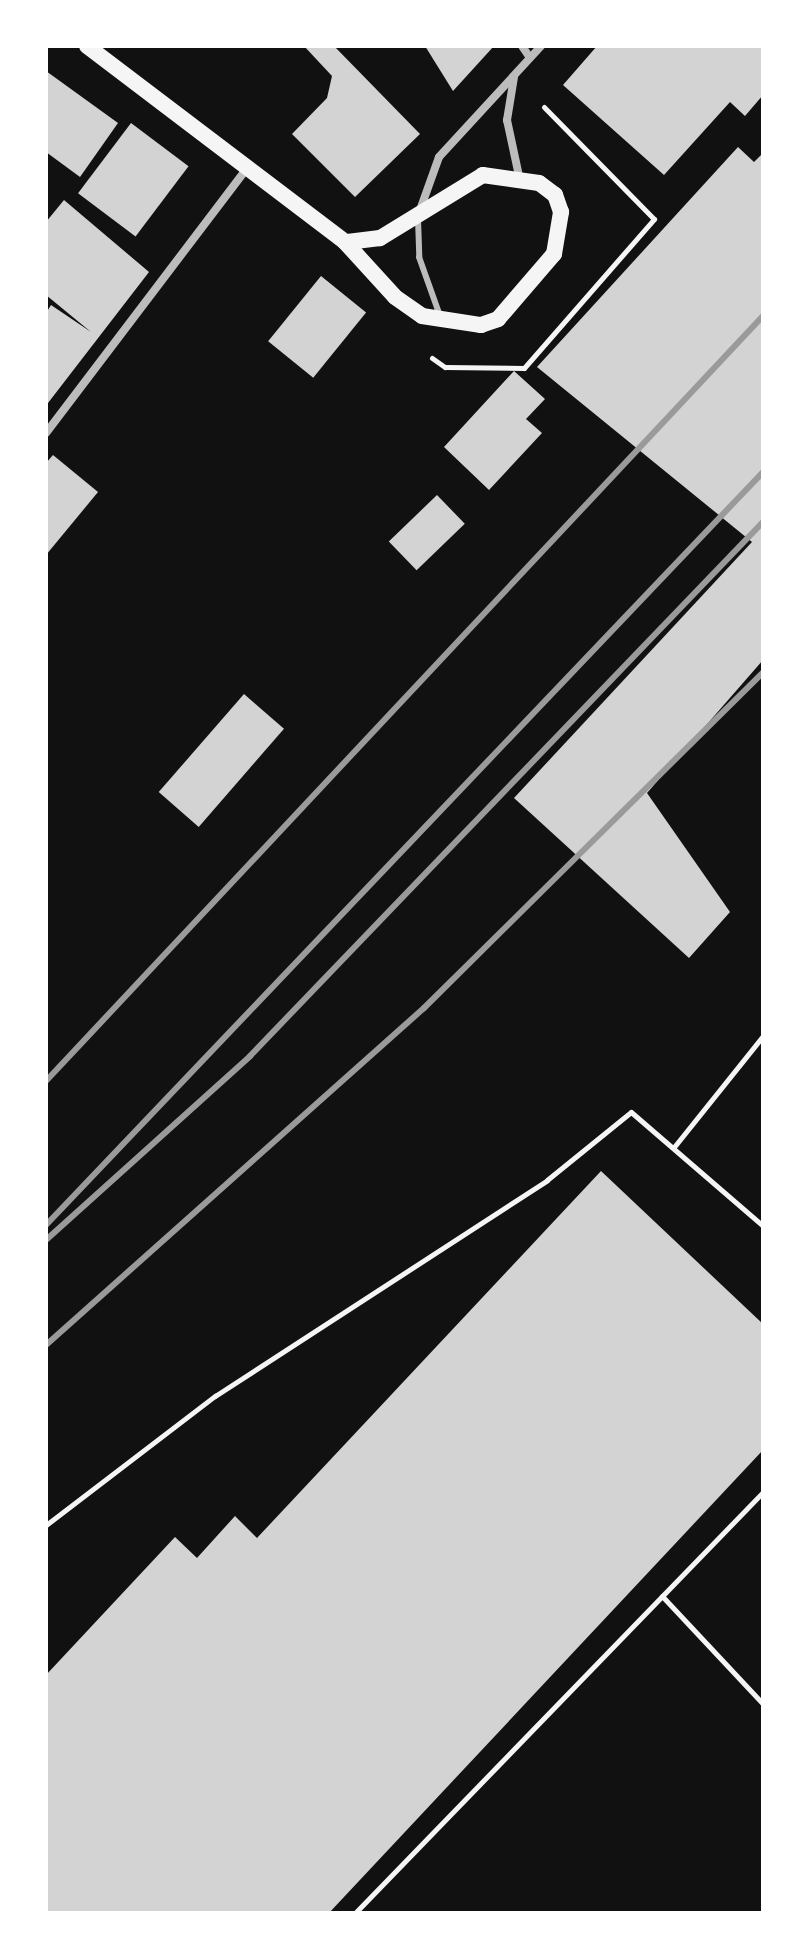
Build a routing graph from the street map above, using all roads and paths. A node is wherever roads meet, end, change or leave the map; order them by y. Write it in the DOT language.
graph roads {
  1 [pos="87,46"];
  2 [pos="522,46"];
  3 [pos="541,46"];
  4 [pos="530,58"];
  5 [pos="514,77"];
  6 [pos="248,167"];
  7 [pos="519,176"];
  8 [pos="418,219"];
  9 [pos="345,242"];
  10 [pos="567,320"];
  11 [pos="578,321"];
  12 [pos="442,323"];
  13 [pos="46,433"];
  14 [pos="763,1036"];
  15 [pos="674,1147"];
  16 [pos="763,1226"];
  17 [pos="763,1492"];
  18 [pos="46,1525"];
  19 [pos="662,1596"];
  20 [pos="763,1704"];
  21 [pos="355,1913"];
  1 -- 6 [label="main road"];
  2 -- 4 [label="street"];
  3 -- 4 [label="street"];
  4 -- 5 [label="street"];
  5 -- 7 [label="street"];
  5 -- 8 [label="street"];
  6 -- 9 [label="main road"];
  6 -- 13 [label="street"];
  7 -- 8 [label="main road"];
  7 -- 12 [label="main road"];
  8 -- 9 [label="main road"];
  8 -- 12 [label="lane"];
  9 -- 12 [label="main road"];
  10 -- 11 [label="path"];
  14 -- 15 [label="path"];
  15 -- 16 [label="path"];
  15 -- 18 [label="path"];
  17 -- 19 [label="path"];
  19 -- 20 [label="path"];
  19 -- 21 [label="path"];
}
